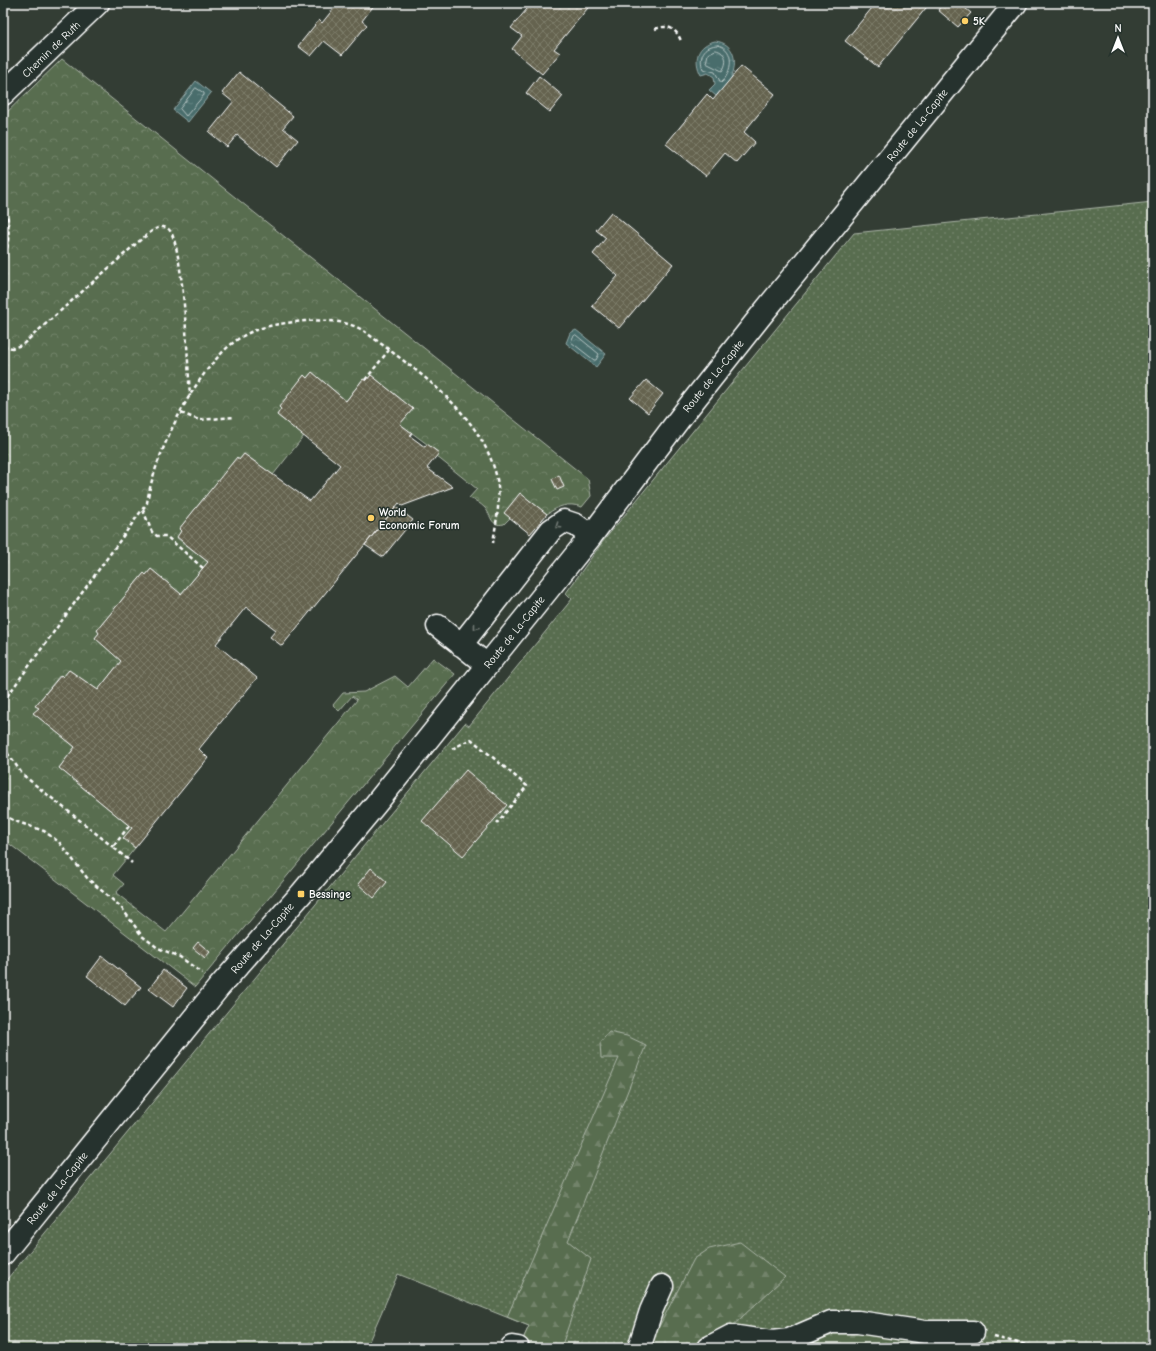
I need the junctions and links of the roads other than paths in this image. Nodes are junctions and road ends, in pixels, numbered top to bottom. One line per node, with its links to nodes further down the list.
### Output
1 (98, 3): 3 (street, Chemin de Ruth)
2 (1016, 3): 4 (street, Route de La-Capite)
3 (3, 94)
4 (591, 536): 6 (street, one-way to 6); 7 (street, Route de La-Capite)
5 (438, 626): 6 (street)
6 (461, 645): 7 (street)
7 (487, 665): 8 (street, Route de La-Capite)
8 (3, 1254)
9 (662, 1286): 11 (street)
10 (973, 1332): 12 (street)
11 (639, 1348)
12 (708, 1348)

